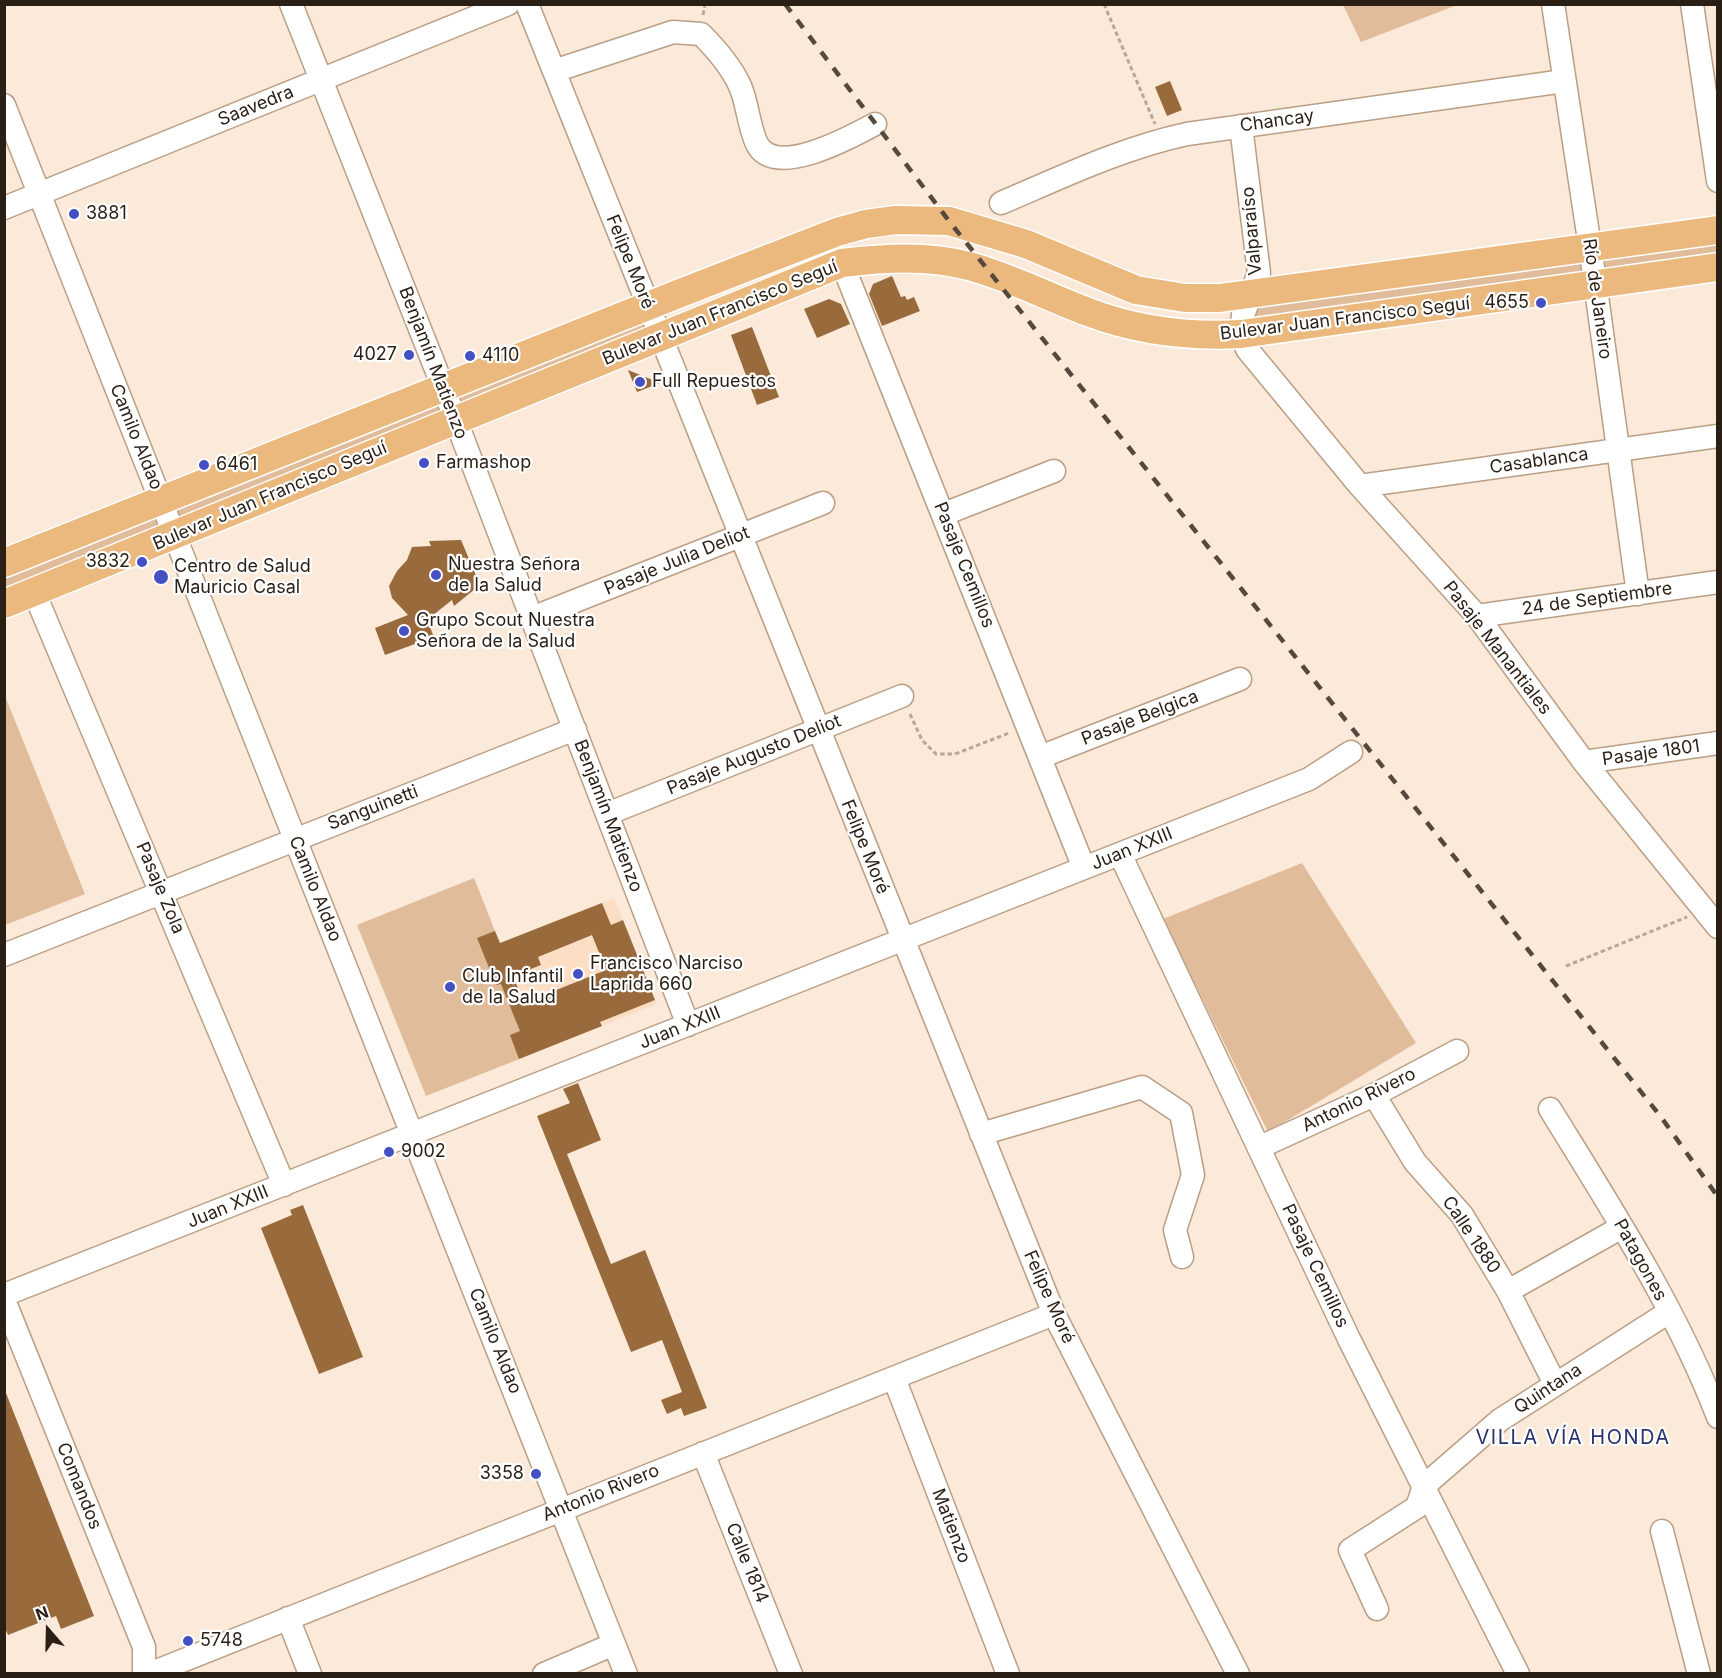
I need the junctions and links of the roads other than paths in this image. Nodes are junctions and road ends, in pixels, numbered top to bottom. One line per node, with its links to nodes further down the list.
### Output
1 (291, 4): 7 (street, Benjamín Matienzo)
2 (508, 4): 7 (street, Saavedra)
3 (527, 4): 6 (street, Felipe Moré)
4 (1553, 4): 8 (street, Río de Janeiro)
5 (1692, 4): 12 (street)
6 (554, 71): 10 (street); 22 (street, Felipe Moré)
7 (321, 80): 13 (street, Saavedra); 25 (street, Benjamín Matienzo)
8 (1564, 81): 11 (street, Chancay); 17 (street, Río de Janeiro)
9 (4, 105): 13 (street, Camilo Aldao)
10 (875, 124)
11 (1241, 126): 14 (street, Chancay); 21 (street, Valparaíso)
12 (1718, 181)
13 (40, 194): 15 (street, Saavedra); 31 (street, Camilo Aldao)
14 (1001, 203)
15 (4, 208)
16 (1718, 230): 17 (main road, Bulevar Juan Francisco Seguí)
17 (1590, 247): 20 (street, Río de Janeiro); 21 (main road, Bulevar Juan Francisco Seguí)
18 (842, 263): 23 (main road, Bulevar Juan Francisco Seguí); 24 (main road, Bulevar Juan Francisco Seguí); 33 (street, Pasaje Cemillos)
19 (1718, 267): 20 (main road, Bulevar Juan Francisco Seguí)
20 (1596, 285): 23 (main road, Bulevar Juan Francisco Seguí); 28 (street, Río de Janeiro)
21 (1252, 294): 22 (main road, Bulevar Juan Francisco Seguí); 23 (street, Valparaíso)
22 (647, 306): 24 (street, Felipe Moré); 25 (main road, Bulevar Juan Francisco Seguí)
23 (1240, 334): 30 (street, Pasaje Manantiales)
24 (660, 336): 26 (main road, Bulevar Juan Francisco Seguí); 35 (street, Felipe Moré)
25 (443, 387): 26 (street, Benjamín Matienzo); 31 (main road, Bulevar Juan Francisco Seguí)
26 (456, 419): 34 (main road, Bulevar Juan Francisco Seguí); 42 (street, Benjamín Matienzo)
27 (1718, 436): 28 (street, Casablanca)
28 (1618, 450): 30 (street, Casablanca); 39 (street, Río de Janeiro)
29 (1054, 471): 33 (street)
30 (1360, 486): 41 (street, Pasaje Manantiales)
31 (161, 500): 34 (street, Camilo Aldao); 36 (main road, Bulevar Juan Francisco Seguí)
32 (823, 503): 35 (street, Pasaje Julia Deliot)
33 (944, 514): 49 (street, Pasaje Cemillos)
34 (175, 536): 38 (main road, Bulevar Juan Francisco Seguí); 52 (street, Camilo Aldao)
35 (740, 536): 42 (street, Pasaje Julia Deliot); 46 (street, Felipe Moré)
36 (4, 563)
37 (1718, 582): 39 (street, 24 de Septiembre)
38 (34, 592): 40 (main road, Bulevar Juan Francisco Seguí); 55 (street, Pasaje Zola)
39 (1638, 594): 41 (street, 24 de Septiembre)
40 (4, 604)
41 (1477, 616): 50 (street, Pasaje Manantiales)
42 (532, 618): 45 (street, Benjamín Matienzo)
43 (1240, 679): 49 (street, Pasaje Belgica)
44 (902, 696): 46 (street, Pasaje Augusto Deliot)
45 (575, 729): 51 (street, Benjamín Matienzo); 52 (street, Sanguinetti)
46 (818, 729): 51 (street, Pasaje Augusto Deliot); 57 (street, Felipe Moré)
47 (1718, 743): 50 (street, Pasaje 1801)
48 (1351, 752): 53 (street, Juan XXIII)
49 (1040, 757): 54 (street, Pasaje Cemillos)
50 (1584, 762): 56 (street, Pasaje Manantiales)
51 (607, 814): 59 (street, Benjamín Matienzo)
52 (295, 838): 55 (street, Sanguinetti); 63 (street, Camilo Aldao)
53 (1120, 854): 54 (street, Juan XXIII); 65 (street, Pasaje Cemillos)
54 (1084, 868): 57 (street, Juan XXIII)
55 (162, 892): 58 (street, Sanguinetti); 66 (street, Pasaje Zola)
56 (1713, 915)
57 (903, 940): 59 (street, Juan XXIII); 64 (street, Felipe Moré)
58 (4, 956)
59 (688, 1024): 63 (street, Juan XXIII)
60 (1457, 1051): 61 (street, Antonio Rivero)
61 (1374, 1095): 65 (street, Antonio Rivero); 69 (street, Calle 1880)
62 (1550, 1109): 67 (street, Patagones)
63 (412, 1134): 66 (street, Juan XXIII); 79 (street, Camilo Aldao)
64 (981, 1134): 68 (street); 73 (street, Felipe Moré)
65 (1260, 1147): 78 (street, Pasaje Cemillos)
66 (284, 1185): 70 (street, Juan XXIII)
67 (1622, 1227): 69 (street); 72 (street, Patagones)
68 (1182, 1257)
69 (1508, 1292): 75 (street, Calle 1880)
70 (4, 1295)
71 (4, 1300): 84 (street, Comandos)
72 (1669, 1312): 75 (street, Quintana); 76 (street, Patagones)
73 (1054, 1314): 74 (street, Antonio Rivero); 91 (street, Felipe Moré)
74 (894, 1378): 77 (street, Antonio Rivero); 90 (street, Matienzo)
75 (1555, 1383): 78 (street, Quintana)
76 (1718, 1417)
77 (703, 1453): 79 (street, Antonio Rivero); 89 (street, Calle 1814)
78 (1424, 1486): 81 (street, Quintana); 92 (street, Pasaje Cemillos)
79 (561, 1509): 82 (street, Antonio Rivero); 83 (street, Camilo Aldao)
80 (1662, 1531): 93 (street)
81 (1377, 1609)
82 (288, 1618): 85 (street, Antonio Rivero); 86 (street)
83 (615, 1644): 87 (street); 88 (street, Camilo Aldao)
84 (144, 1674)
85 (149, 1674)
86 (310, 1674)
87 (544, 1674)
88 (626, 1674)
89 (791, 1674)
90 (1008, 1674)
91 (1238, 1674)
92 (1518, 1674)
93 (1699, 1674)

